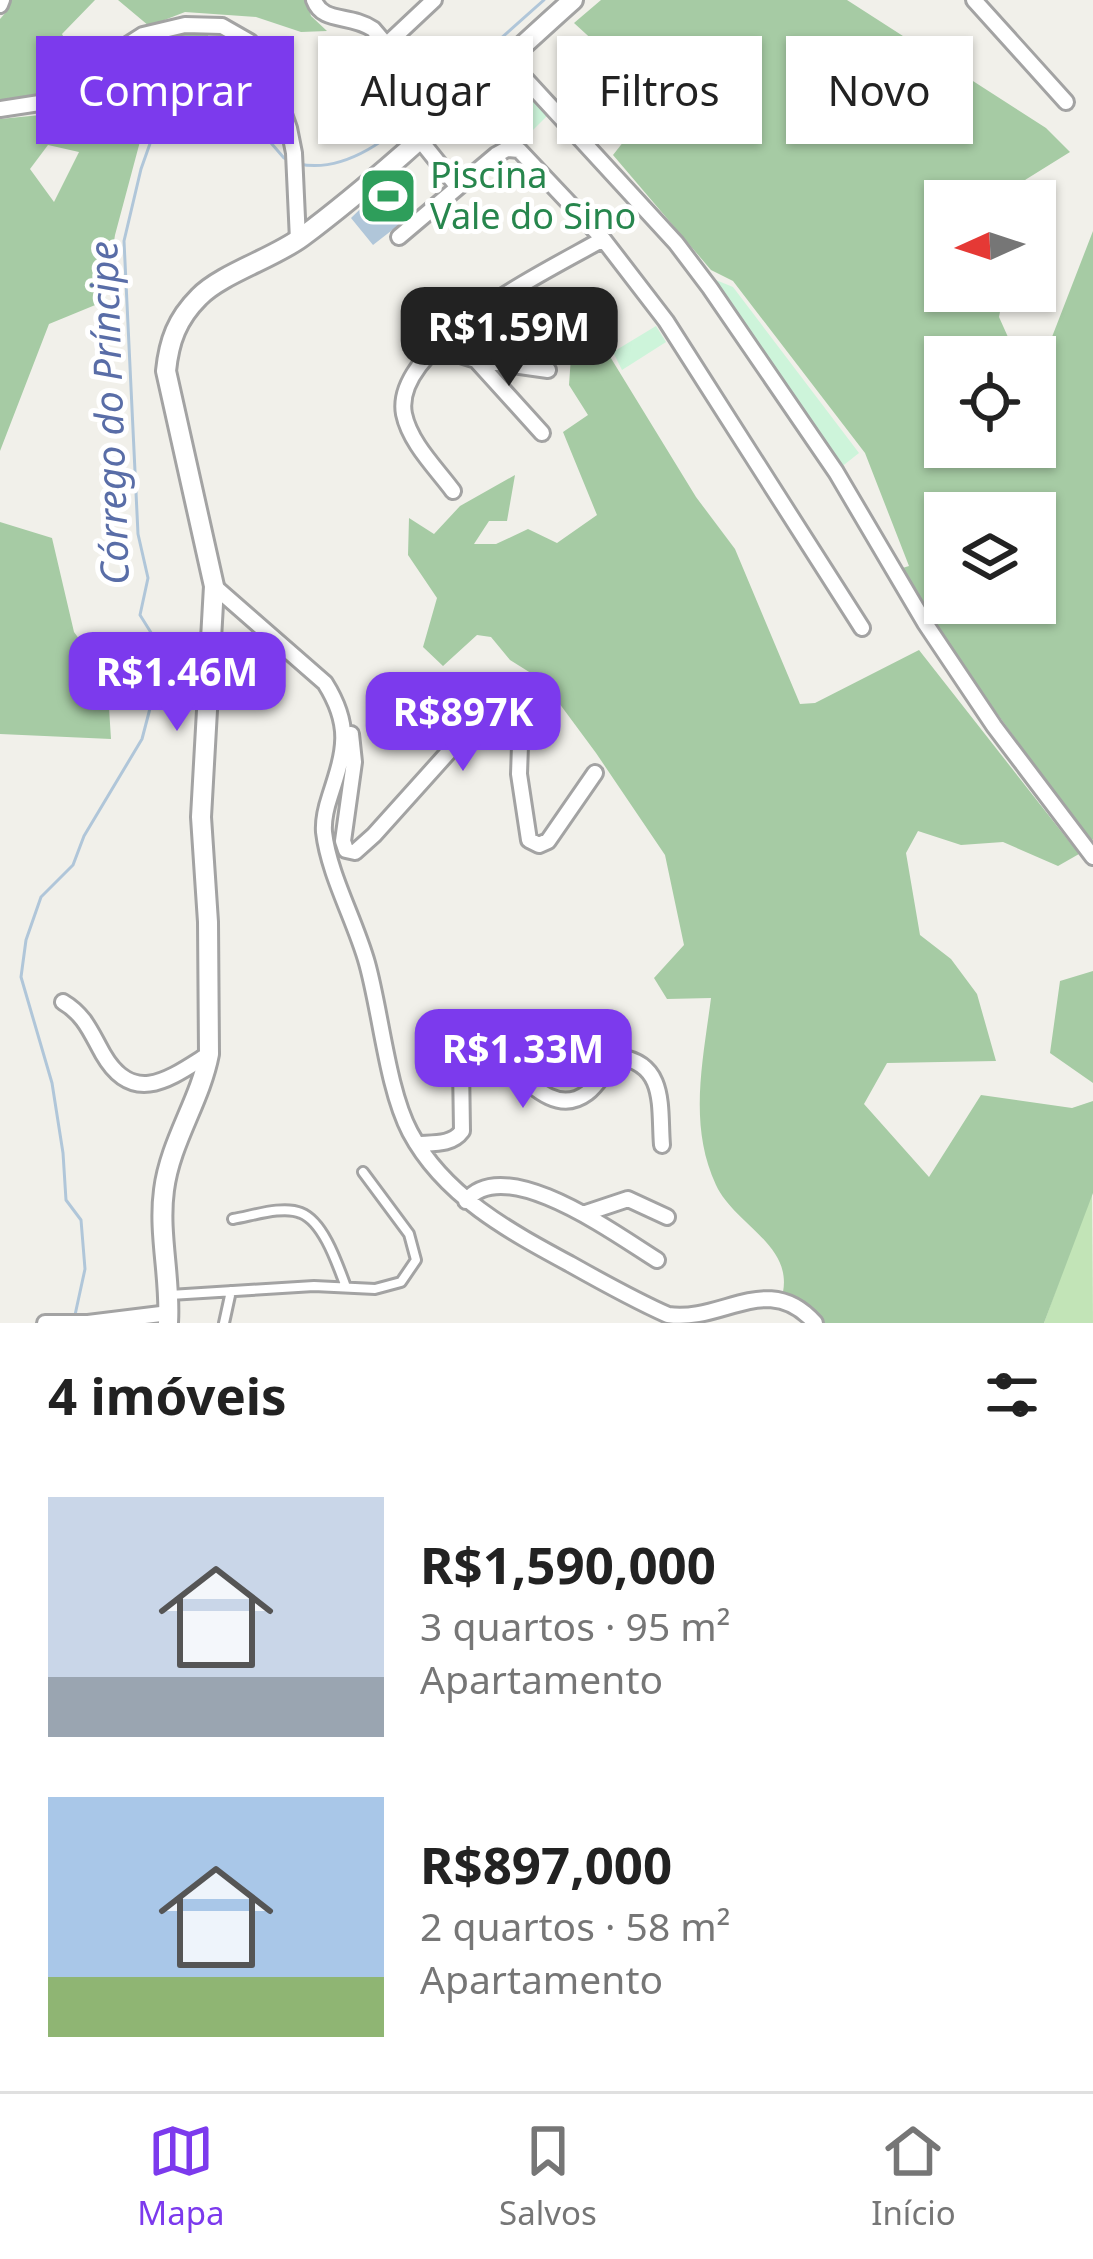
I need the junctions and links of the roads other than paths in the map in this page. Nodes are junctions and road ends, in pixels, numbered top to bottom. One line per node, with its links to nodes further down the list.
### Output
1 (314, 0): 5 (street)
2 (434, 0): 6 (street)
3 (573, 0): 7 (street)
4 (974, 0): 9 (street)
5 (379, 36)
6 (396, 36)
7 (533, 36)
8 (533, 87): 26 (street)
9 (1066, 102)
10 (0, 109): 16 (street)
11 (415, 144): 16 (street)
12 (423, 144): 13 (street)
13 (457, 186): 14 (street); 15 (street)
14 (399, 237)
15 (603, 239): 17 (street); 23 (street)
16 (298, 240): 22 (street)
17 (435, 347): 18 (street); 21 (street)
18 (476, 359): 19 (street); 20 (street)
19 (548, 370)
20 (542, 433)
21 (453, 491)
22 (214, 586): 24 (street); 28 (street)
23 (862, 628)
24 (343, 719): 25 (street); 29 (street)
25 (595, 773)
26 (1093, 856)
27 (63, 1002): 28 (street)
28 (209, 1054): 39 (street)
29 (418, 1144): 30 (street); 32 (street)
30 (662, 1145)
31 (363, 1172): 37 (lane)
32 (466, 1201): 33 (street); 43 (street)
33 (584, 1214): 34 (street); 36 (street)
34 (667, 1217)
35 (233, 1219): 37 (lane)
36 (657, 1260)
37 (346, 1287): 38 (lane)
38 (230, 1291): 39 (lane); 42 (lane)
39 (168, 1310): 41 (street)
40 (51, 1322): 41 (street)
41 (87, 1323)
42 (224, 1323)
43 (814, 1323)

